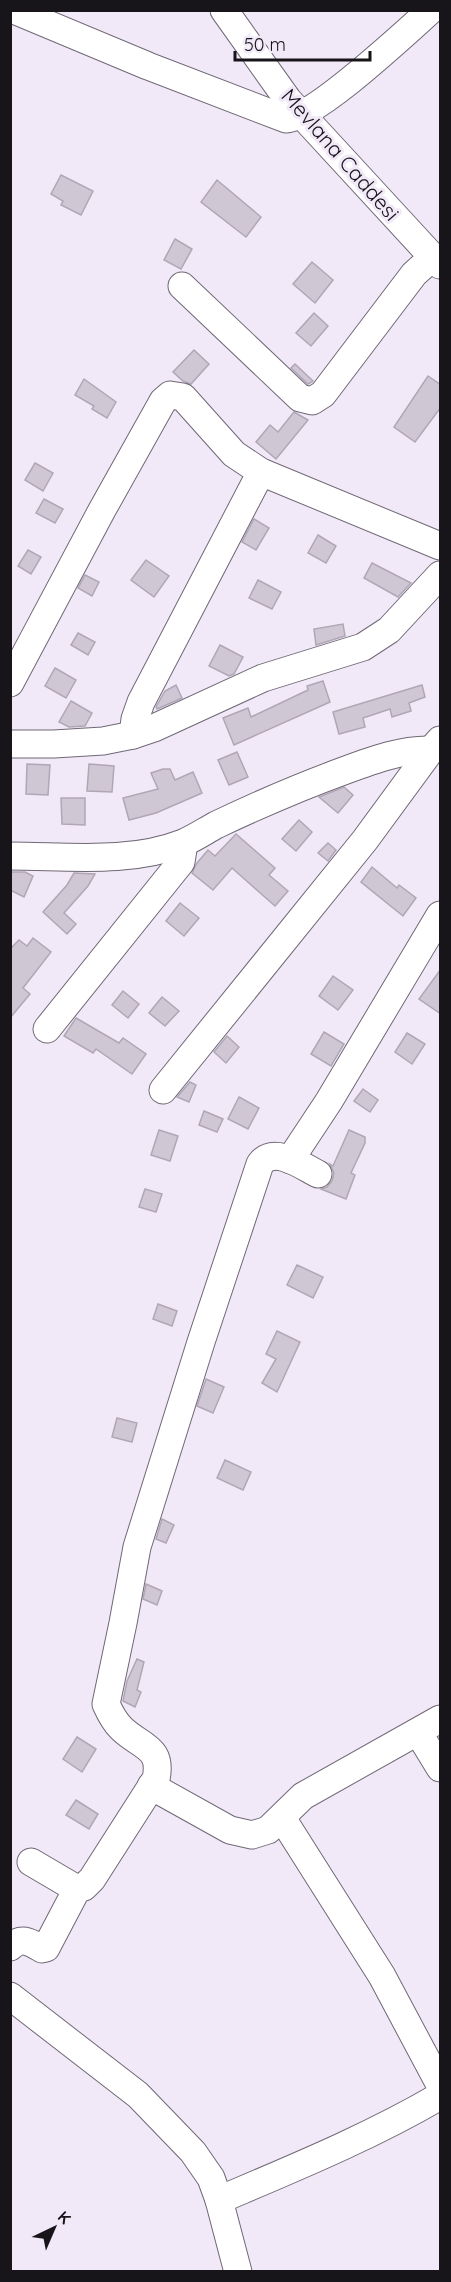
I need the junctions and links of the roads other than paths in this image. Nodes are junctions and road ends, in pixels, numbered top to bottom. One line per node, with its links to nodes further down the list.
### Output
1 (14, 10): 4 (street)
2 (224, 10): 4 (street, Mevlana Caddesi)
3 (431, 10): 4 (street)
4 (302, 115): 5 (street, Mevlana Caddesi)
5 (437, 261): 6 (street)
6 (182, 286)
7 (261, 472): 8 (street); 10 (street); 11 (street)
8 (441, 546)
9 (441, 575): 11 (street)
10 (10, 683)
11 (133, 735): 12 (street)
12 (10, 744)
13 (436, 745): 14 (street); 18 (street)
14 (184, 843): 15 (street); 17 (street)
15 (10, 856)
16 (441, 915): 19 (street)
17 (47, 1029)
18 (163, 1090)
19 (290, 1160): 20 (street); 23 (street)
20 (318, 1174)
21 (429, 1726): 22 (street); 24 (street)
22 (441, 1768)
23 (152, 1786): 24 (street); 26 (street)
24 (282, 1818): 29 (street)
25 (31, 1862): 26 (street)
26 (77, 1889): 27 (street)
27 (10, 1947)
28 (10, 1996): 31 (street)
29 (441, 2085)
30 (441, 2096): 31 (street)
31 (219, 2200): 32 (street)
32 (238, 2271)

